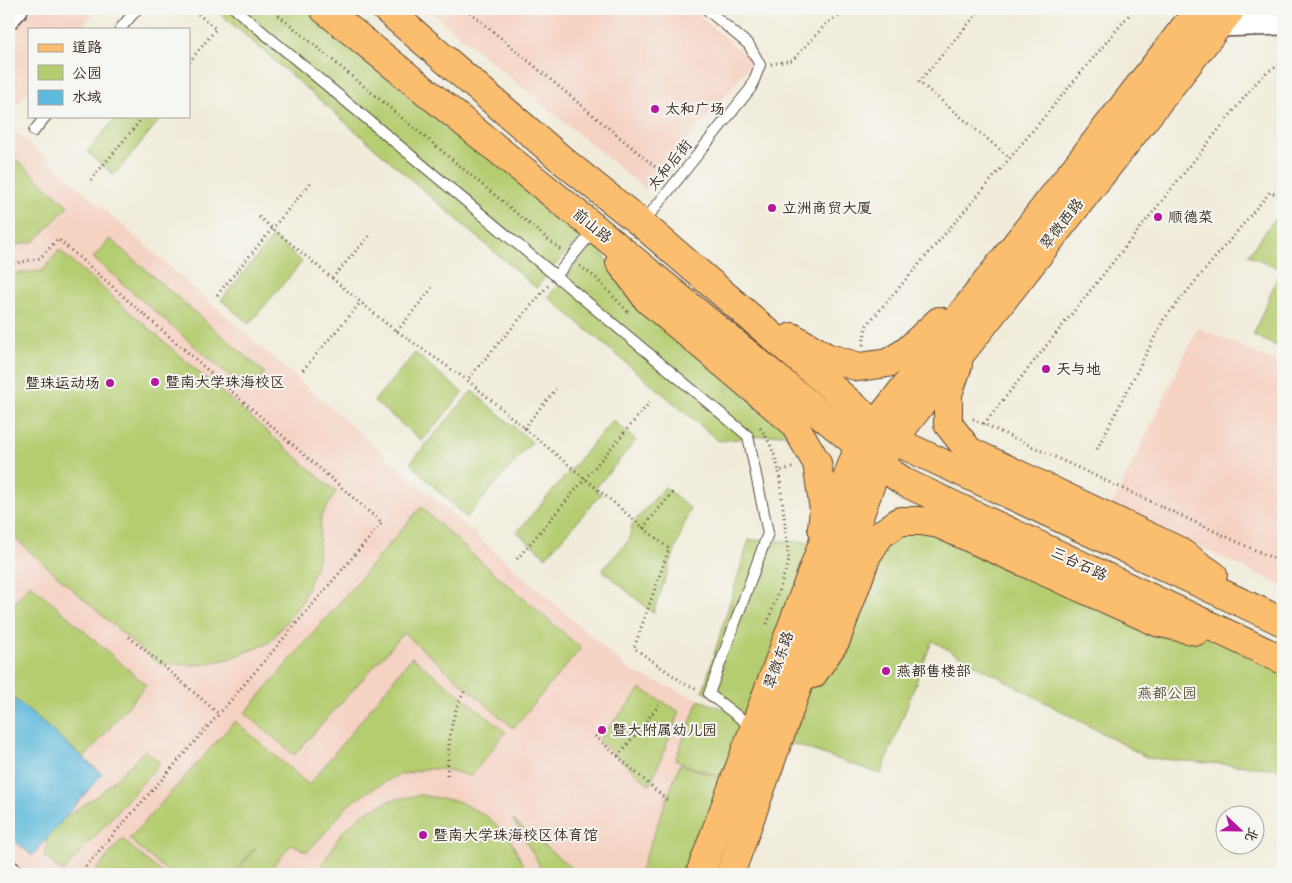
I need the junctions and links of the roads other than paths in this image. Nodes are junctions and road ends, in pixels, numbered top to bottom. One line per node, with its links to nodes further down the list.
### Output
1 (17, 9): 8 (street)
2 (137, 9): 10 (lane)
3 (235, 9): 16 (lane)
4 (324, 9): 14 (main road, 前山路)
5 (386, 9): 13 (main road)
6 (706, 9): 13 (lane, 太和后街)
7 (1216, 15): 9 (street); 15 (main road, 翠微西路); 18 (main road, 翠微西路)
8 (9, 18)
9 (1283, 24)
10 (121, 28)
11 (44, 118): 12 (lane)
12 (34, 131)
13 (642, 224): 17 (main road)
14 (596, 229): 16 (lane); 20 (main road, 前山路); 21 (main road)
15 (1002, 263): 17 (main road); 19 (main road, 翠微西路)
16 (556, 276): 26 (lane)
17 (732, 302): 19 (main road)
18 (964, 350): 19 (main road, 翠微西路); 22 (main road)
19 (884, 432): 20 (main road); 22 (main road)
20 (868, 455): 21 (main road, 翠微东路); 23 (main road, 三台石路); 25 (main road, 翠微东路)
21 (819, 554): 26 (main road, 翠微东路)
22 (1283, 622)
23 (1243, 640): 24 (main road, 三台石路); 25 (main road)
24 (1283, 660)
25 (791, 706): 30 (main road, 翠微东路)
26 (754, 728): 29 (main road, 翠微东路)
27 (9, 871): 28 (street)
28 (13, 874)
29 (700, 874)
30 (730, 874)

